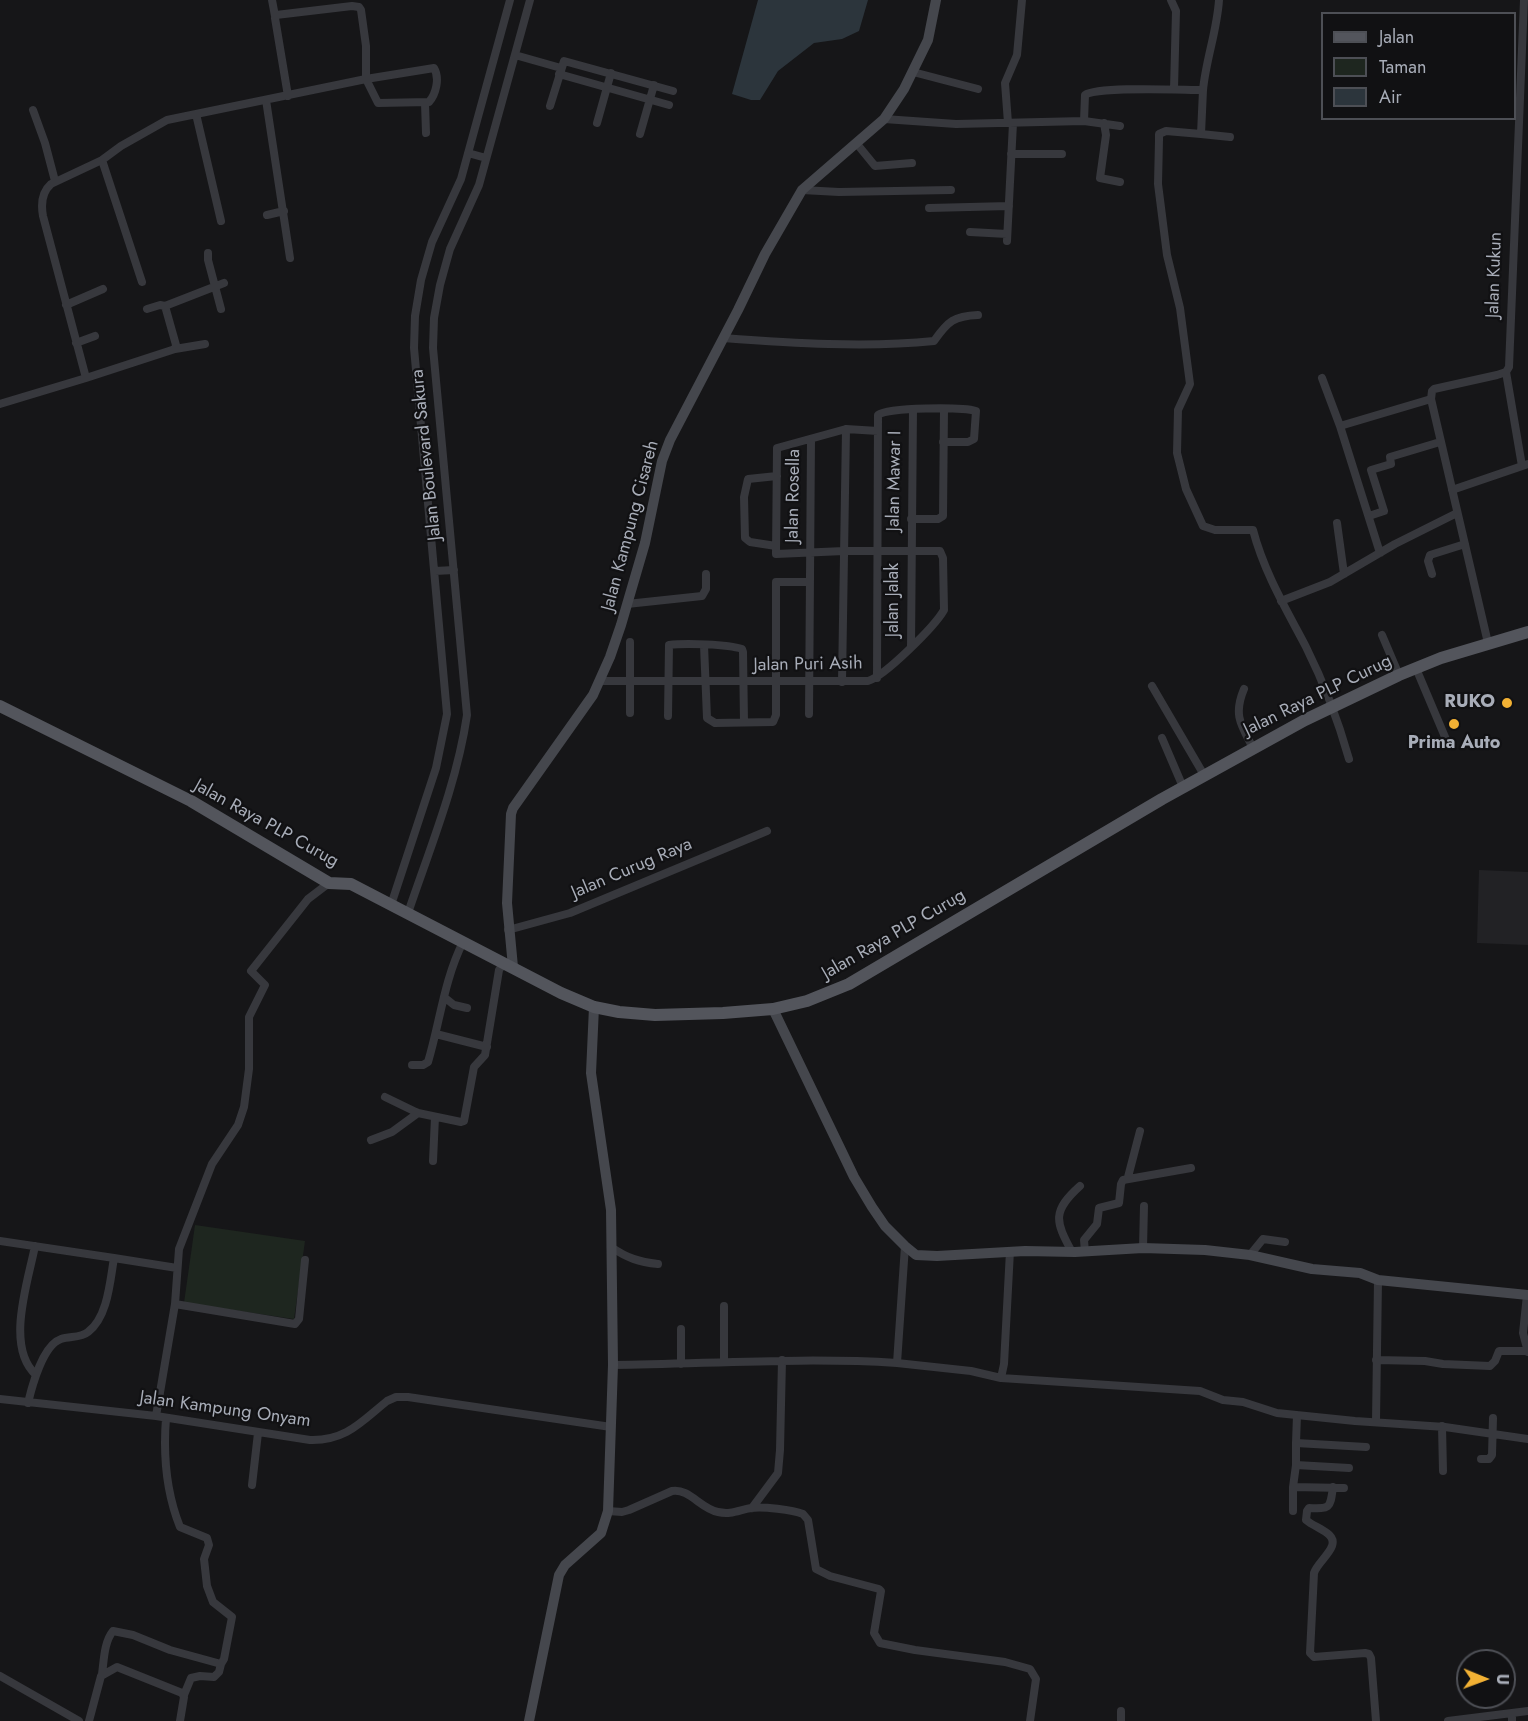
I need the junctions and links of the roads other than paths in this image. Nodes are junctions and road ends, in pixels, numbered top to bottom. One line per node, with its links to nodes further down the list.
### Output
1 (272, 0): 9 (street)
2 (510, 0): 40 (street, Jalan Boulevard Sakura)
3 (530, 0): 10 (street, Jalan Boulevard Sakura)
4 (936, 0): 12 (street, Jalan Kampung Cisareh)
5 (1022, 0): 32 (street)
6 (1171, 0): 18 (street)
7 (1219, 0): 19 (street)
8 (1524, 0): 71 (street, Jalan Kukun)
9 (275, 16): 14 (street); 21 (street)
10 (515, 55): 11 (street); 43 (street, Jalan Boulevard Sakura)
11 (560, 71): 13 (street); 16 (street); 26 (street)
12 (912, 72): 17 (street); 29 (street, Jalan Kampung Cisareh)
13 (610, 73): 15 (street); 16 (street)
14 (366, 79): 21 (street); 24 (street); 24 (street)
15 (654, 85): 20 (street); 22 (street)
16 (607, 87): 22 (street); 31 (street)
17 (978, 89)
18 (1174, 89): 19 (street); 30 (street)
19 (1203, 90): 37 (street)
20 (673, 91)
21 (288, 96): 23 (street)
22 (650, 99): 25 (street); 36 (street)
23 (266, 100): 28 (street); 52 (street)
24 (425, 104): 35 (street)
25 (669, 105)
26 (550, 106)
27 (33, 110): 46 (street)
28 (196, 114): 44 (street); 54 (street)
29 (884, 119): 32 (street); 39 (street, Jalan Kampung Cisareh)
30 (1084, 121): 32 (street); 33 (street)
31 (597, 123)
32 (1010, 123): 41 (street)
33 (1104, 123): 34 (street); 47 (street)
34 (1120, 126)
35 (426, 134)
36 (640, 134)
37 (1201, 134): 38 (street); 104 (street)
38 (1230, 137)
39 (857, 144): 45 (street); 48 (street, Jalan Kampung Cisareh)
40 (468, 153): 43 (street); 99 (street, Jalan Boulevard Sakura)
41 (1011, 154): 42 (street); 50 (street)
42 (1062, 154)
43 (486, 158): 98 (street, Jalan Boulevard Sakura)
44 (102, 160): 46 (street); 58 (street)
45 (912, 163)
46 (55, 181): 61 (street)
47 (1120, 182)
48 (802, 190): 49 (street); 67 (street, Jalan Kampung Cisareh)
49 (951, 190)
50 (1009, 206): 51 (street); 55 (street)
51 (928, 208)
52 (284, 211): 53 (street); 57 (street)
53 (267, 215)
54 (221, 221)
55 (970, 232)
56 (208, 253): 59 (street)
57 (290, 258)
58 (142, 282)
59 (219, 285): 62 (street); 64 (street)
60 (103, 289): 61 (street)
61 (66, 305): 68 (street)
62 (165, 306): 63 (street); 70 (street)
63 (147, 309)
64 (221, 309)
65 (978, 315): 67 (street)
66 (95, 336): 68 (street)
67 (723, 338): 105 (street, Jalan Kampung Cisareh)
68 (76, 343): 72 (street)
69 (205, 344): 70 (street)
70 (175, 349): 72 (street)
71 (1506, 372): 74 (street); 84 (street, Jalan Kukun)
72 (86, 378): 75 (street)
73 (1322, 378): 78 (street)
74 (1431, 399): 78 (street); 83 (street)
75 (0, 404)
76 (913, 409): 77 (street); 80 (street); 89 (street, Jalan Mawar I)
77 (944, 409): 82 (street); 82 (street)
78 (1341, 426): 88 (street)
79 (846, 429): 80 (street); 81 (street); 93 (street)
80 (878, 431): 96 (street)
81 (811, 439): 85 (street); 95 (street, Jalan Rosella)
82 (943, 442): 89 (street)
83 (1440, 442): 86 (street); 88 (street)
84 (1525, 465): 86 (street)
85 (777, 476): 92 (street); 92 (street, Jalan Puri Asih)
86 (1452, 490): 87 (street)
87 (1457, 513): 91 (street); 97 (street)
88 (1369, 516): 97 (street)
89 (911, 519): 94 (street, Jalan Mawar I)
90 (1338, 523): 101 (street)
91 (1465, 544): 102 (street); 109 (street)
92 (776, 550): 95 (street, Jalan Puri Asih)
93 (844, 551): 95 (street, Jalan Puri Asih); 96 (street, Jalan Puri Asih); 122 (street)
94 (911, 552): 96 (street, Jalan Puri Asih); 111 (street, Jalan Jalak); 111 (street, Jalan Puri Asih)
95 (810, 553): 103 (street, Jalan Rosella)
96 (877, 553): 114 (street)
97 (1380, 553): 101 (street)
98 (454, 570): 99 (street); 140 (street, Jalan Boulevard Sakura)
99 (435, 571): 139 (street, Jalan Boulevard Sakura)
100 (706, 574): 105 (street)
101 (1344, 574): 104 (street)
102 (1432, 574)
103 (810, 582): 120 (street); 121 (street, Jalan Rosella)
104 (1281, 601): 126 (street)
105 (627, 604): 115 (street, Jalan Kampung Cisareh)
106 (1528, 632): 109 (main road, Jalan Raya PLP Curug)
107 (1382, 635): 113 (street)
108 (630, 642): 117 (street)
109 (1488, 643): 112 (main road, Jalan Raya PLP Curug)
110 (704, 645): 116 (street); 118 (street); 119 (street)
111 (911, 647): 114 (street, Jalan Puri Asih)
112 (1419, 668): 113 (main road, Jalan Raya PLP Curug); 132 (street)
113 (1399, 675): 126 (main road, Jalan Raya PLP Curug)
114 (877, 678): 122 (street, Jalan Puri Asih)
115 (600, 681): 117 (street, Jalan Puri Asih); 141 (street, Jalan Kampung Cisareh)
116 (668, 681): 117 (street, Jalan Puri Asih); 118 (street, Jalan Puri Asih); 129 (street)
117 (631, 682): 127 (street)
118 (705, 682): 119 (street, Jalan Puri Asih); 130 (street)
119 (742, 682): 120 (street, Jalan Puri Asih); 130 (street)
120 (776, 682): 121 (street, Jalan Puri Asih); 130 (street)
121 (809, 682): 122 (street, Jalan Puri Asih); 128 (street, Jalan Rosella)
122 (842, 682)
123 (1152, 686): 135 (street)
124 (1244, 689): 133 (street)
125 (0, 706): 138 (main road, Jalan Raya PLP Curug)
126 (1333, 706): 133 (main road, Jalan Raya PLP Curug); 134 (street)
127 (630, 713)
128 (809, 714)
129 (668, 716)
130 (744, 722)
131 (1162, 738): 136 (street)
132 (1448, 744)
133 (1253, 748): 135 (main road, Jalan Raya PLP Curug)
134 (1349, 759)
135 (1204, 775): 136 (main road, Jalan Raya PLP Curug)
136 (1184, 787): 147 (main road, Jalan Raya PLP Curug)
137 (766, 831): 141 (street, Jalan Curug Raya)
138 (329, 883): 139 (main road, Jalan Raya PLP Curug); 174 (street)
139 (391, 905): 140 (main road, Jalan Raya PLP Curug)
140 (408, 913): 142 (main road, Jalan Raya PLP Curug)
141 (508, 930): 143 (street, Jalan Kampung Cisareh)
142 (463, 942): 143 (main road, Jalan Raya PLP Curug); 144 (street)
143 (508, 965): 145 (main road, Jalan Raya PLP Curug); 149 (street)
144 (444, 997): 146 (street); 148 (street)
145 (594, 1007): 147 (main road, Jalan Raya PLP Curug); 165 (street)
146 (467, 1008)
147 (773, 1009): 164 (street)
148 (436, 1034): 149 (street); 150 (street)
149 (487, 1047): 153 (street)
150 (412, 1065)
151 (385, 1097): 152 (street)
152 (418, 1113): 153 (street); 155 (street)
153 (435, 1117): 156 (street)
154 (1140, 1131): 158 (street)
155 (371, 1140)
156 (432, 1161)
157 (1191, 1168): 158 (street)
158 (1128, 1177): 169 (street)
159 (1080, 1186): 168 (street)
160 (1144, 1206): 166 (street)
161 (0, 1241): 163 (street)
162 (1285, 1242): 170 (street)
163 (35, 1246): 171 (street); 187 (street)
164 (905, 1246): 167 (street); 184 (street)
165 (611, 1247): 173 (street); 186 (street)
166 (1143, 1248): 169 (street); 170 (street)
167 (1010, 1251): 168 (street); 188 (street)
168 (1072, 1252): 169 (street)
169 (1085, 1252)
170 (1250, 1255): 175 (street)
171 (114, 1258): 174 (street); 187 (street)
172 (305, 1260): 177 (street)
173 (658, 1264)
174 (177, 1268): 177 (street)
175 (1378, 1280): 176 (street); 182 (street)
176 (1527, 1295): 180 (street)
177 (175, 1304): 192 (street)
178 (723, 1306): 183 (street)
179 (681, 1329): 185 (street)
180 (1528, 1352): 182 (street)
181 (782, 1360): 183 (street); 184 (street); 211 (street)
182 (1376, 1360): 195 (street)
183 (724, 1361): 185 (street)
184 (897, 1363): 188 (street)
185 (681, 1364): 186 (street)
186 (613, 1365): 197 (street)
187 (36, 1375): 190 (street)
188 (1001, 1378): 191 (street)
189 (0, 1399): 190 (street, Jalan Kampung Onyam)
190 (28, 1403): 192 (street, Jalan Kampung Onyam)
191 (1297, 1415): 195 (street); 201 (street)
192 (156, 1416): 193 (street, Jalan Kampung Onyam)
193 (166, 1418): 198 (street, Jalan Kampung Onyam); 214 (street)
194 (1493, 1418): 199 (street)
195 (1376, 1421): 196 (street)
196 (1442, 1426): 199 (street); 206 (street)
197 (611, 1427): 198 (street, Jalan Kampung Onyam); 212 (street)
198 (258, 1433): 207 (street)
199 (1494, 1434): 200 (street); 203 (street)
200 (1528, 1438)
201 (1296, 1443): 202 (street); 204 (street)
202 (1366, 1447)
203 (1481, 1459)
204 (1296, 1466): 205 (street); 208 (street)
205 (1349, 1468)
206 (1443, 1471)
207 (252, 1485)
208 (1293, 1487): 209 (street); 213 (street)
209 (1333, 1487): 210 (street); 227 (street)
210 (1344, 1488)
211 (752, 1508): 212 (street); 225 (street)
212 (608, 1511): 224 (street)
213 (1293, 1511)
214 (221, 1664): 215 (street); 217 (street)
215 (102, 1674): 217 (street); 222 (street)
216 (0, 1676): 221 (street)
217 (184, 1695): 223 (street)
218 (1121, 1711): 226 (street)
219 (1528, 1711): 220 (street)
220 (1512, 1717): 228 (street)
221 (79, 1721)
222 (89, 1721)
223 (180, 1721)
224 (530, 1721)
225 (1030, 1721)
226 (1121, 1721)
227 (1376, 1721)
228 (1448, 1721)

